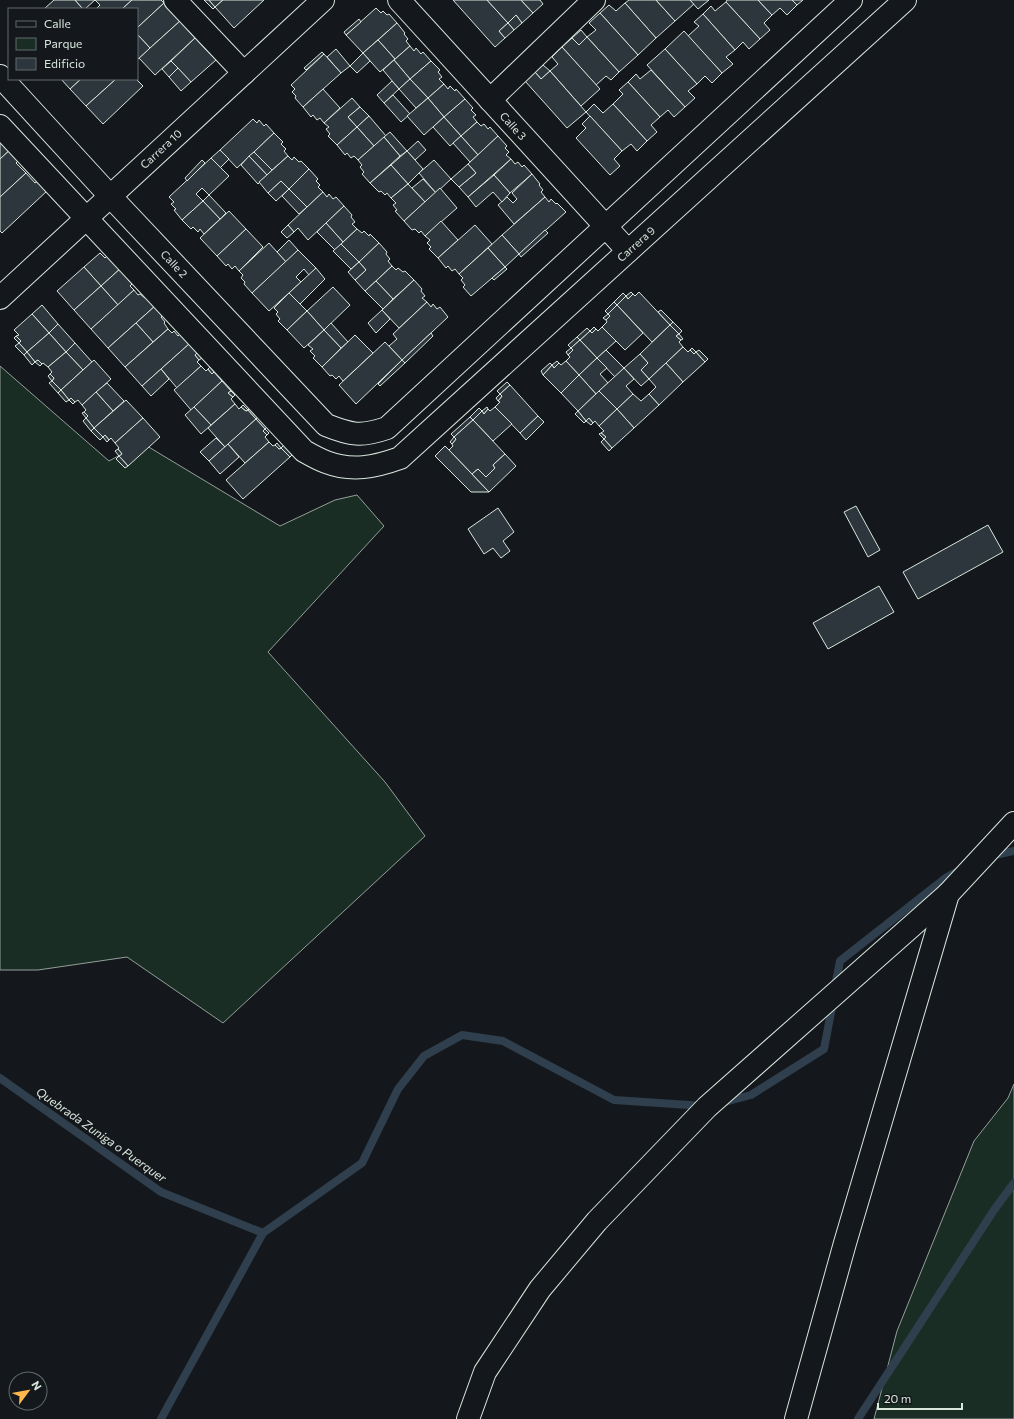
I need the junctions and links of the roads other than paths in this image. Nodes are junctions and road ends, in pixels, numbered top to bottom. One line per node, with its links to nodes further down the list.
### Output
1 (175, 0): 7 (street)
2 (323, 0): 7 (street, Carrera 10)
3 (399, 0): 9 (street, Calle 3)
4 (594, 0): 9 (street)
5 (851, 0): 13 (street)
6 (896, 3): 14 (street, Carrera 9)
7 (244, 73): 11 (street, Carrera 10)
8 (0, 76): 11 (street, Calle 2)
9 (490, 100): 13 (street, Calle 3)
10 (0, 126): 12 (street)
11 (110, 196): 12 (street, Carrera 10); 16 (street, Calle 2)
12 (86, 219): 15 (street, Carrera 10); 17 (street)
13 (605, 226): 14 (street, Calle 3); 16 (street)
14 (628, 251): 17 (street, Carrera 9)
15 (0, 298)
16 (359, 434): 17 (street)
17 (357, 468)
18 (1014, 823): 19 (street)
19 (948, 894): 20 (street); 21 (street)
20 (468, 1419)
21 (796, 1419)

